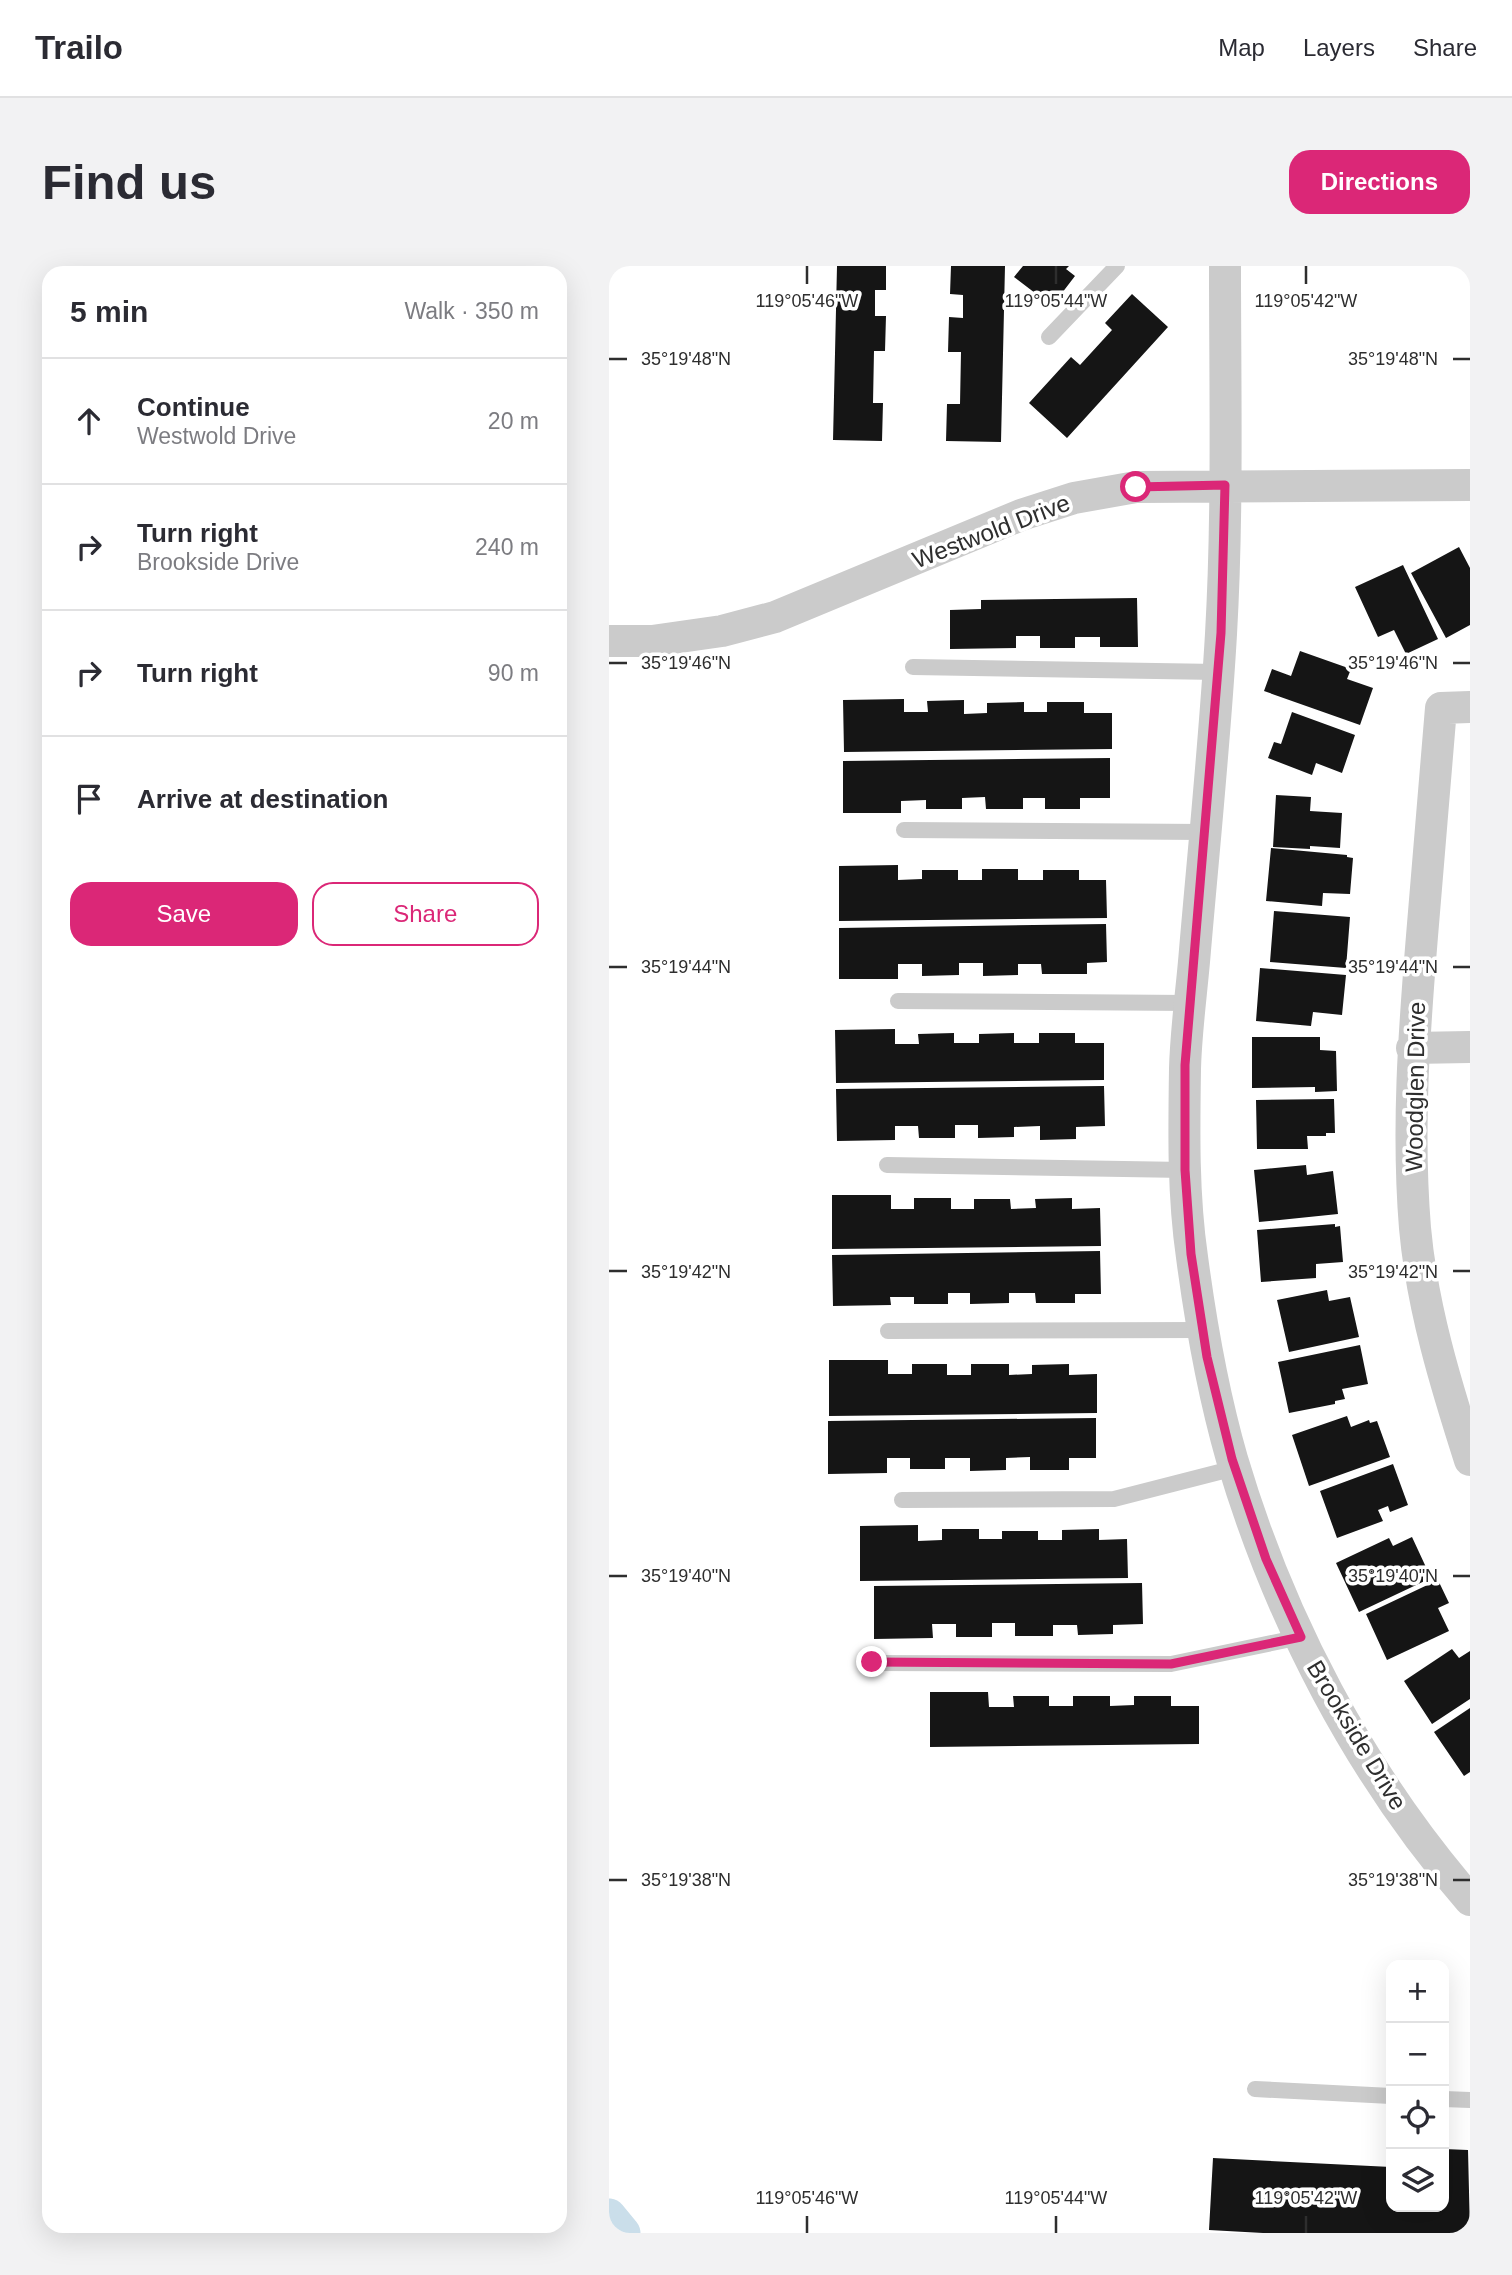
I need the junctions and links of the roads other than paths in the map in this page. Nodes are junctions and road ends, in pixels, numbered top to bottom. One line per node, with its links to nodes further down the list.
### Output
1 (1117, 266): 3 (lane)
2 (1224, 266): 4 (street, Brookside Drive)
3 (1049, 337)
4 (1225, 485): 5 (street, Westwold Drive); 6 (street, Westwold Drive); 8 (street, Brookside Drive)
5 (1470, 485)
6 (609, 641)
7 (913, 667): 8 (lane)
8 (1218, 672): 11 (street, Brookside Drive)
9 (1456, 708): 15 (street, Woodglen Drive)
10 (905, 830): 11 (lane)
11 (1205, 832): 13 (street, Brookside Drive)
12 (898, 1000): 13 (lane)
13 (1190, 1003): 17 (street, Brookside Drive)
14 (1470, 1047): 15 (street)
15 (1412, 1048): 20 (street, Woodglen Drive)
16 (887, 1165): 17 (lane)
17 (1185, 1170): 18 (street, Brookside Drive)
18 (1203, 1330): 19 (lane); 22 (street, Brookside Drive)
19 (888, 1331)
20 (1457, 1381): 21 (street, Woodglen Drive)
21 (1470, 1460)
22 (1235, 1468): 23 (lane); 24 (street, Brookside Drive)
23 (902, 1500)
24 (1301, 1637): 25 (lane); 26 (street, Brookside Drive)
25 (872, 1662)
26 (1465, 1885)
27 (1255, 2089): 28 (lane)
28 (1386, 2096)
29 (1449, 2099): 30 (lane)
30 (1470, 2100)

